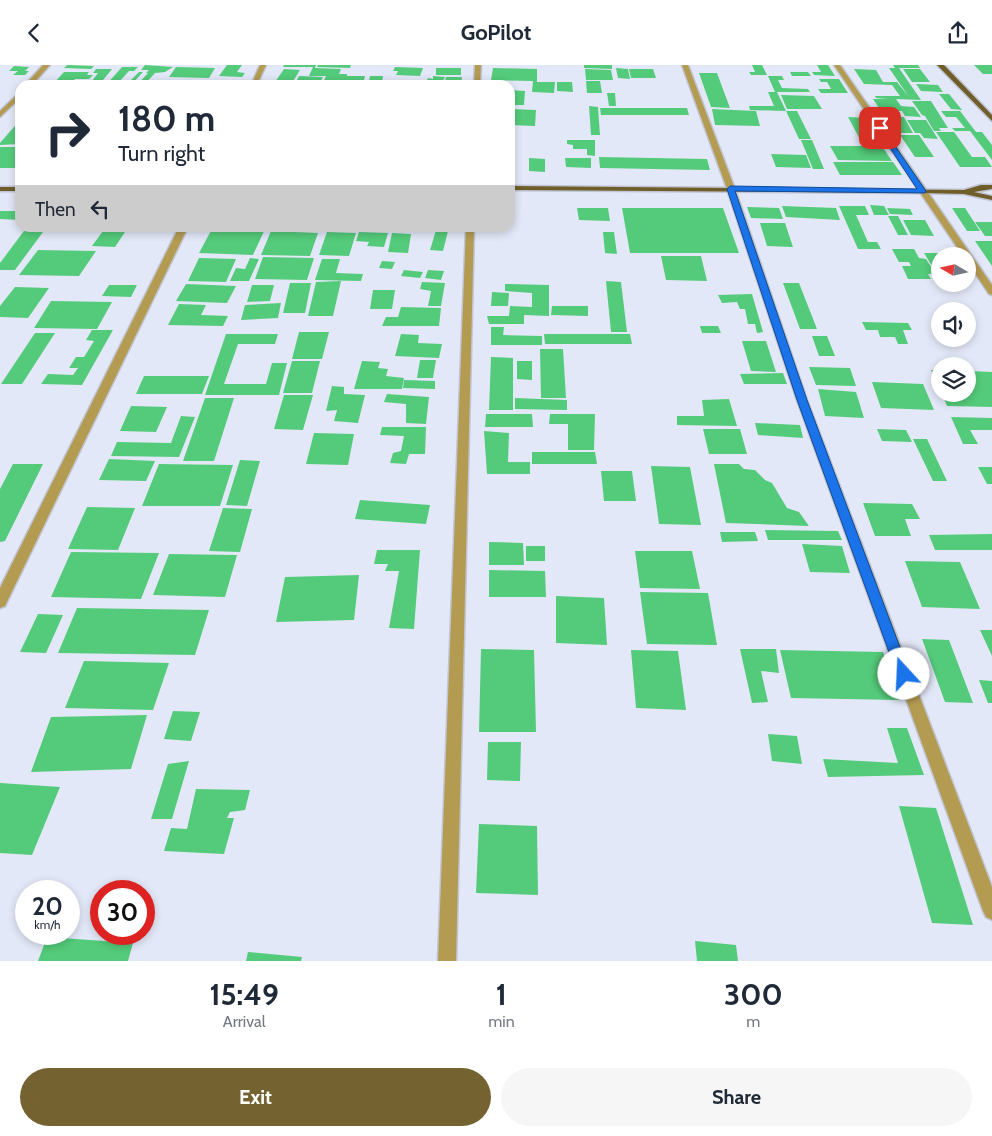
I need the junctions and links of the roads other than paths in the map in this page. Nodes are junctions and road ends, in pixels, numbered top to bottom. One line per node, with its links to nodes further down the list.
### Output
1 (47, 65): 7 (street)
2 (263, 65): 8 (street)
3 (478, 65): 9 (street)
4 (685, 65): 17 (street)
5 (837, 65): 18 (street)
6 (940, 65): 12 (main road)
7 (33, 80)
8 (256, 80)
9 (477, 80)
10 (15, 99): 11 (street)
11 (0, 115)
12 (992, 119)
13 (992, 187): 19 (main road)
14 (515, 188): 17 (main road)
15 (0, 189): 16 (main road)
16 (15, 189)
17 (730, 189): 18 (main road); 27 (street)
18 (922, 191): 19 (main road); 23 (street)
19 (964, 192): 20 (main road)
20 (992, 198)
21 (182, 232): 26 (street)
22 (470, 232): 28 (street)
23 (960, 247)
24 (976, 270): 25 (street)
25 (992, 292)
26 (0, 602)
27 (992, 911)
28 (447, 961)

